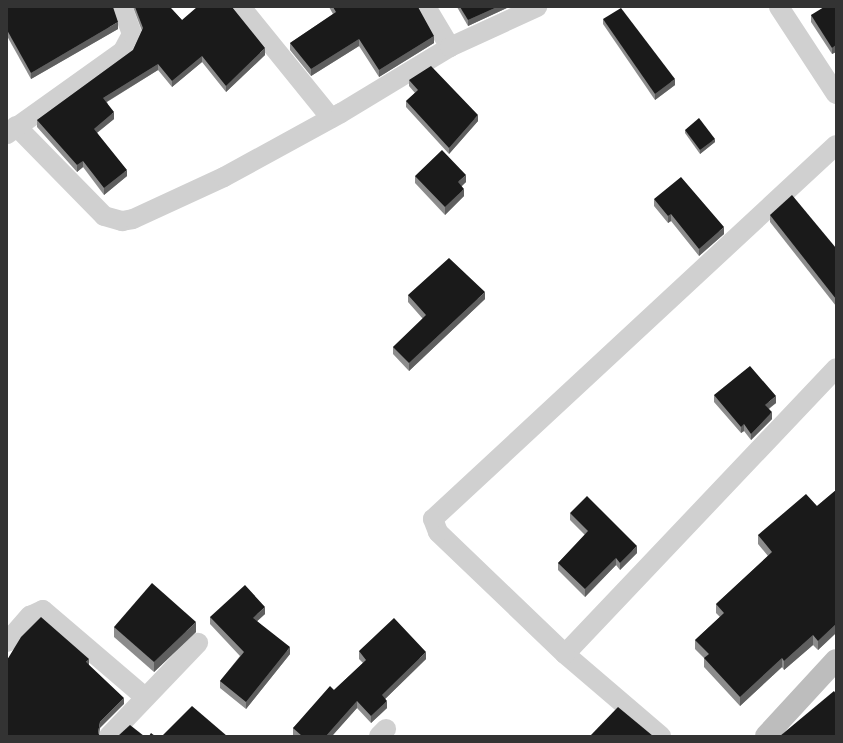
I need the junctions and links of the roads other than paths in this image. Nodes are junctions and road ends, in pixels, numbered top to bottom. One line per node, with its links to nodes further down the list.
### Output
1 (122, 7): 9 (street)
2 (241, 7): 8 (street)
3 (426, 7): 6 (street)
4 (537, 7): 6 (street)
5 (779, 7): 7 (street)
6 (450, 47): 8 (street)
7 (836, 94)
8 (331, 118): 9 (street)
9 (11, 130)
10 (836, 145): 14 (street)
11 (836, 368): 14 (street)
12 (7, 642): 16 (street)
13 (198, 643): 16 (street)
14 (566, 654): 19 (street)
15 (836, 660): 17 (main road)
16 (145, 697): 18 (street)
17 (769, 735)
18 (109, 736)
19 (661, 736)

